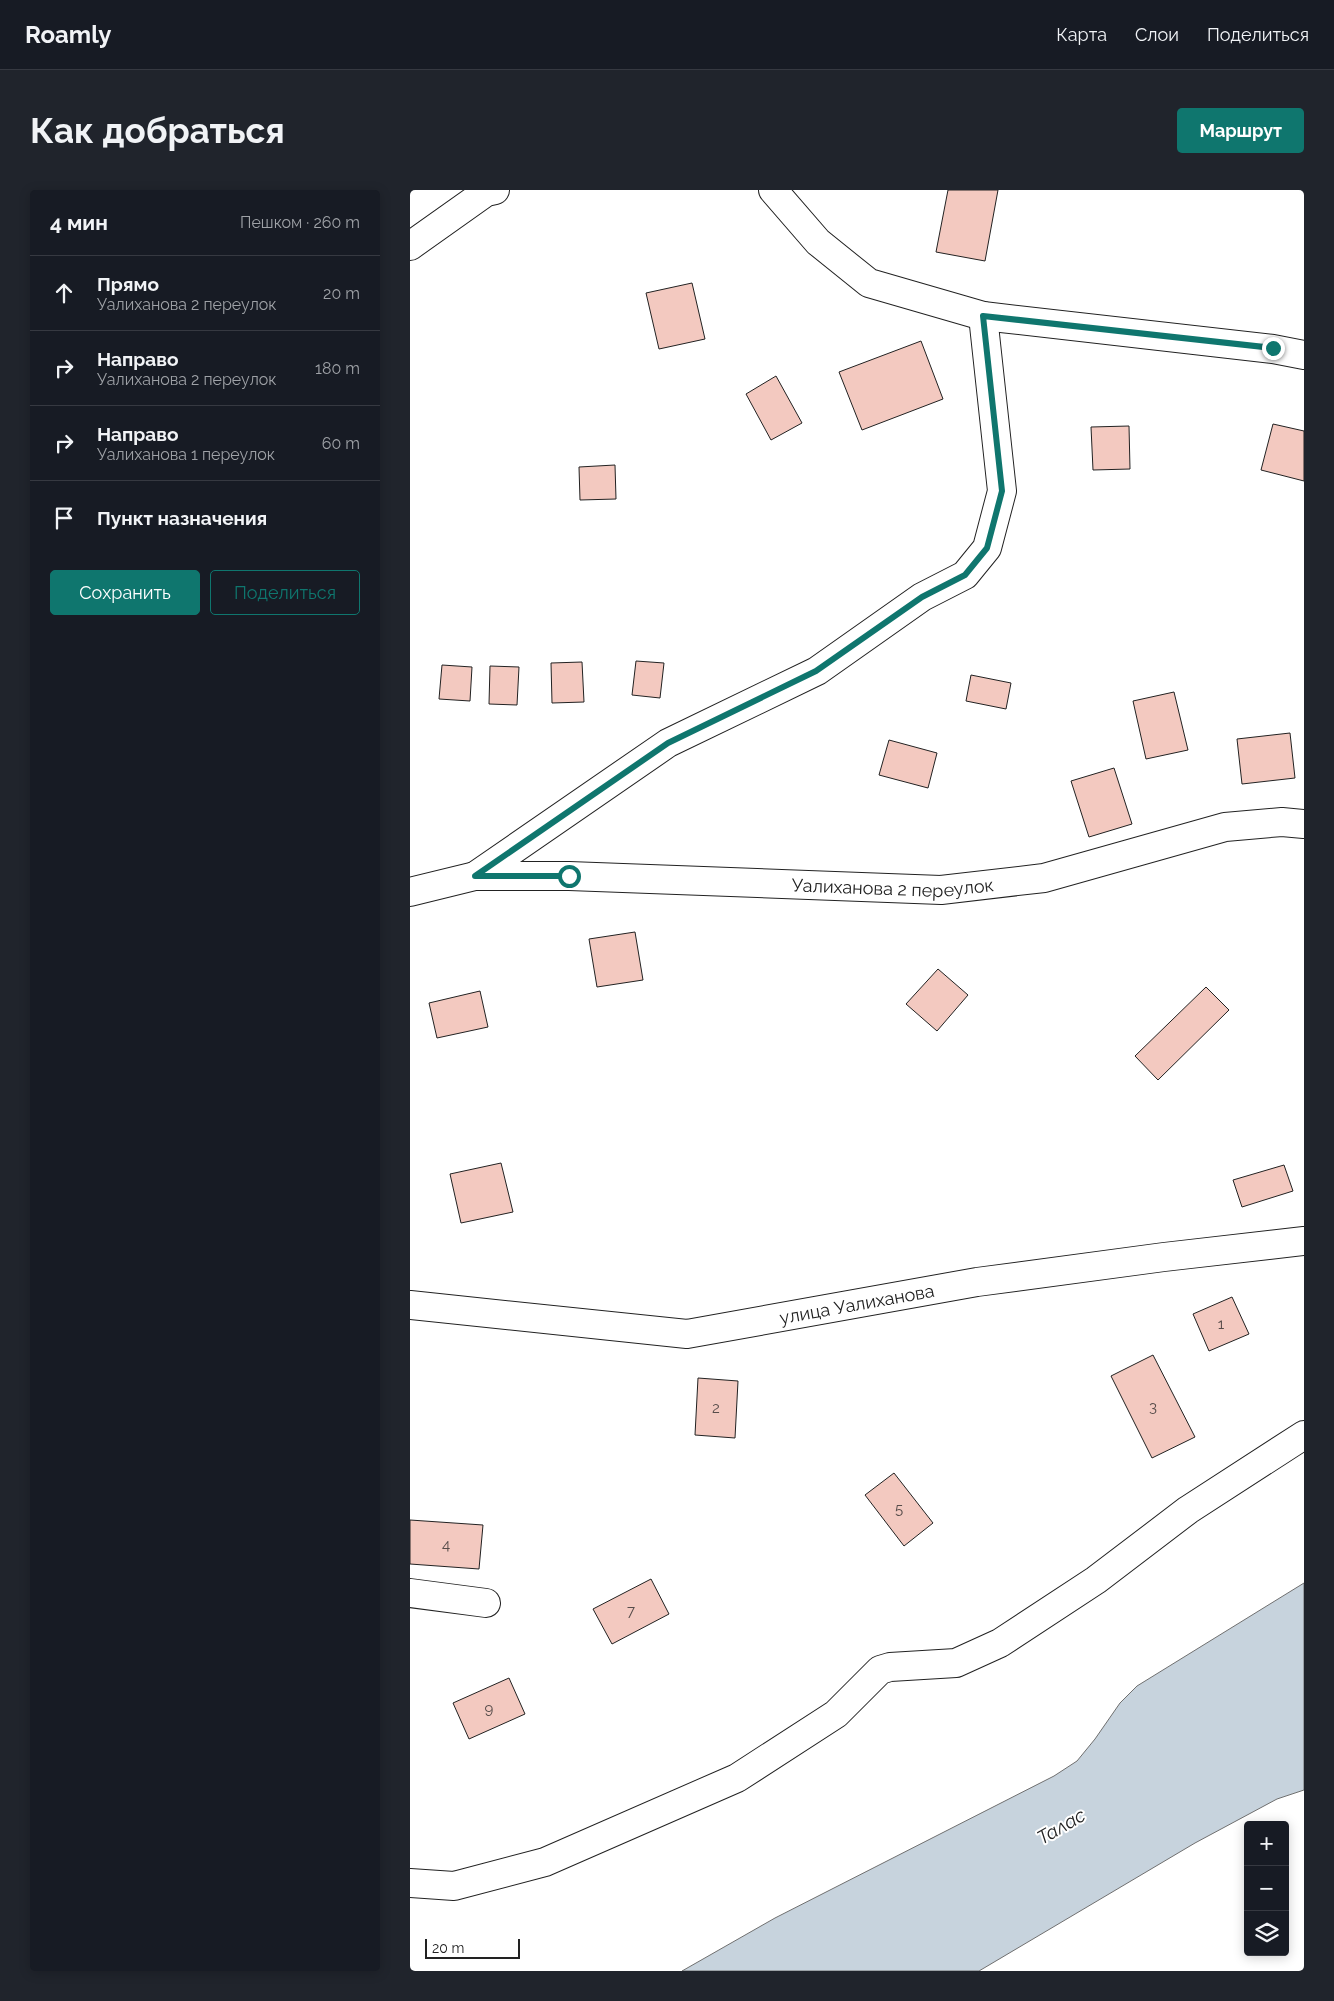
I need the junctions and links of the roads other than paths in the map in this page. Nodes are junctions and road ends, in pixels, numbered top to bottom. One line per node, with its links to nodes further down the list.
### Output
1 (495, 190): 3 (street)
2 (772, 190): 4 (street)
3 (410, 246)
4 (983, 316): 5 (street); 7 (street, Уалиханова 2 переулок)
5 (1304, 355)
6 (1304, 824): 7 (street, Уалиханова 2 переулок)
7 (475, 876): 8 (street, Уалиханова 2 переулок)
8 (410, 892)
9 (1304, 1241): 10 (street, улица Уалиханова)
10 (410, 1305)
11 (1304, 1435): 14 (street)
12 (410, 1593): 13 (street)
13 (486, 1603)
14 (410, 1883)

